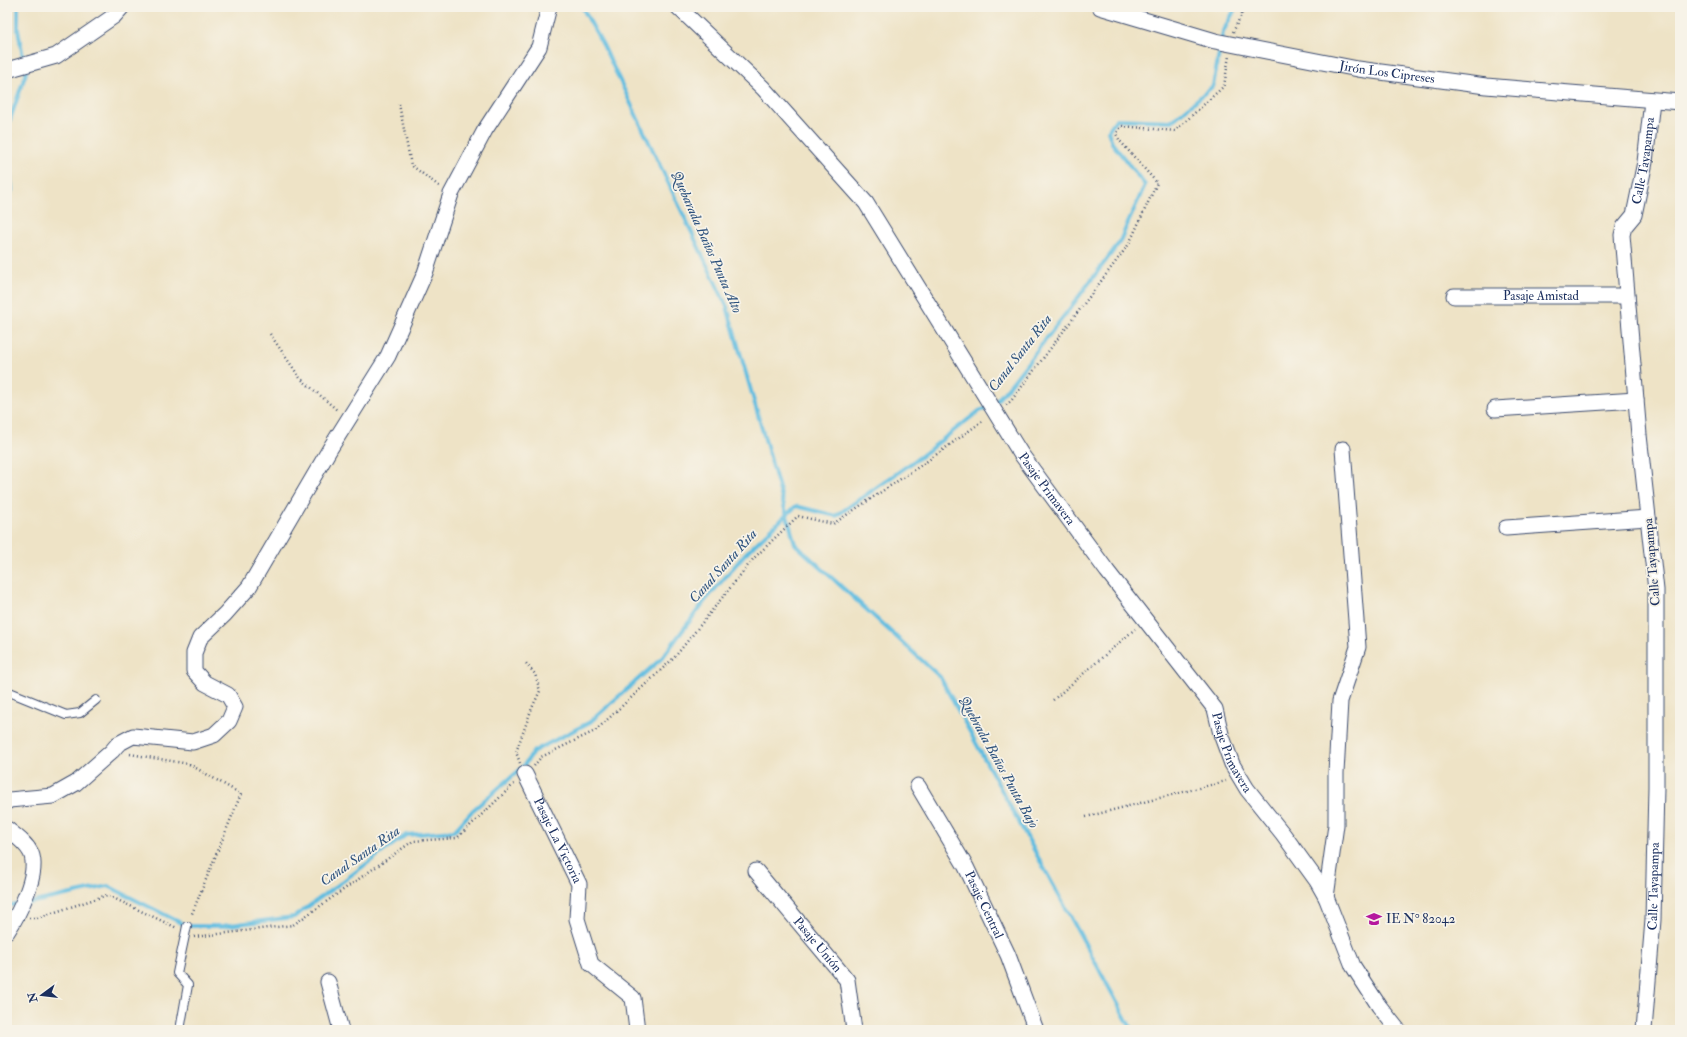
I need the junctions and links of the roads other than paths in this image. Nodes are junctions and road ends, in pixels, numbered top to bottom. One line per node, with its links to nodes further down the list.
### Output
1 (122, 7): 5 (street)
2 (549, 7): 19 (street)
3 (678, 7): 22 (street, Pasaje Primavera)
4 (1100, 7): 6 (street, Jirón Los Cipreses)
5 (12, 69)
6 (1652, 101): 7 (street, Jirón Los Cipreses); 9 (street, Calle Tayapampa)
7 (1680, 102)
8 (1454, 296): 9 (street, Pasaje Amistad)
9 (1627, 296): 10 (street, Calle Tayapampa)
10 (1636, 400): 11 (street); 13 (street, Calle Tayapampa)
11 (1495, 409)
12 (1343, 449): 22 (street)
13 (1648, 518): 14 (street); 32 (street, Calle Tayapampa)
14 (1506, 528)
15 (7, 691): 16 (lane)
16 (96, 700)
17 (525, 774): 28 (street, Pasaje La Victoria)
18 (918, 786): 30 (street, Pasaje Central)
19 (7, 802)
20 (7, 829): 24 (street)
21 (756, 871): 29 (street, Pasaje Unión)
22 (1326, 897): 31 (street, Pasaje Primavera)
23 (186, 929): 26 (lane)
24 (7, 932)
25 (328, 982): 27 (street)
26 (180, 1030)
27 (341, 1030)
28 (637, 1030)
29 (854, 1030)
30 (1036, 1030)
31 (1398, 1030)
32 (1644, 1030)

